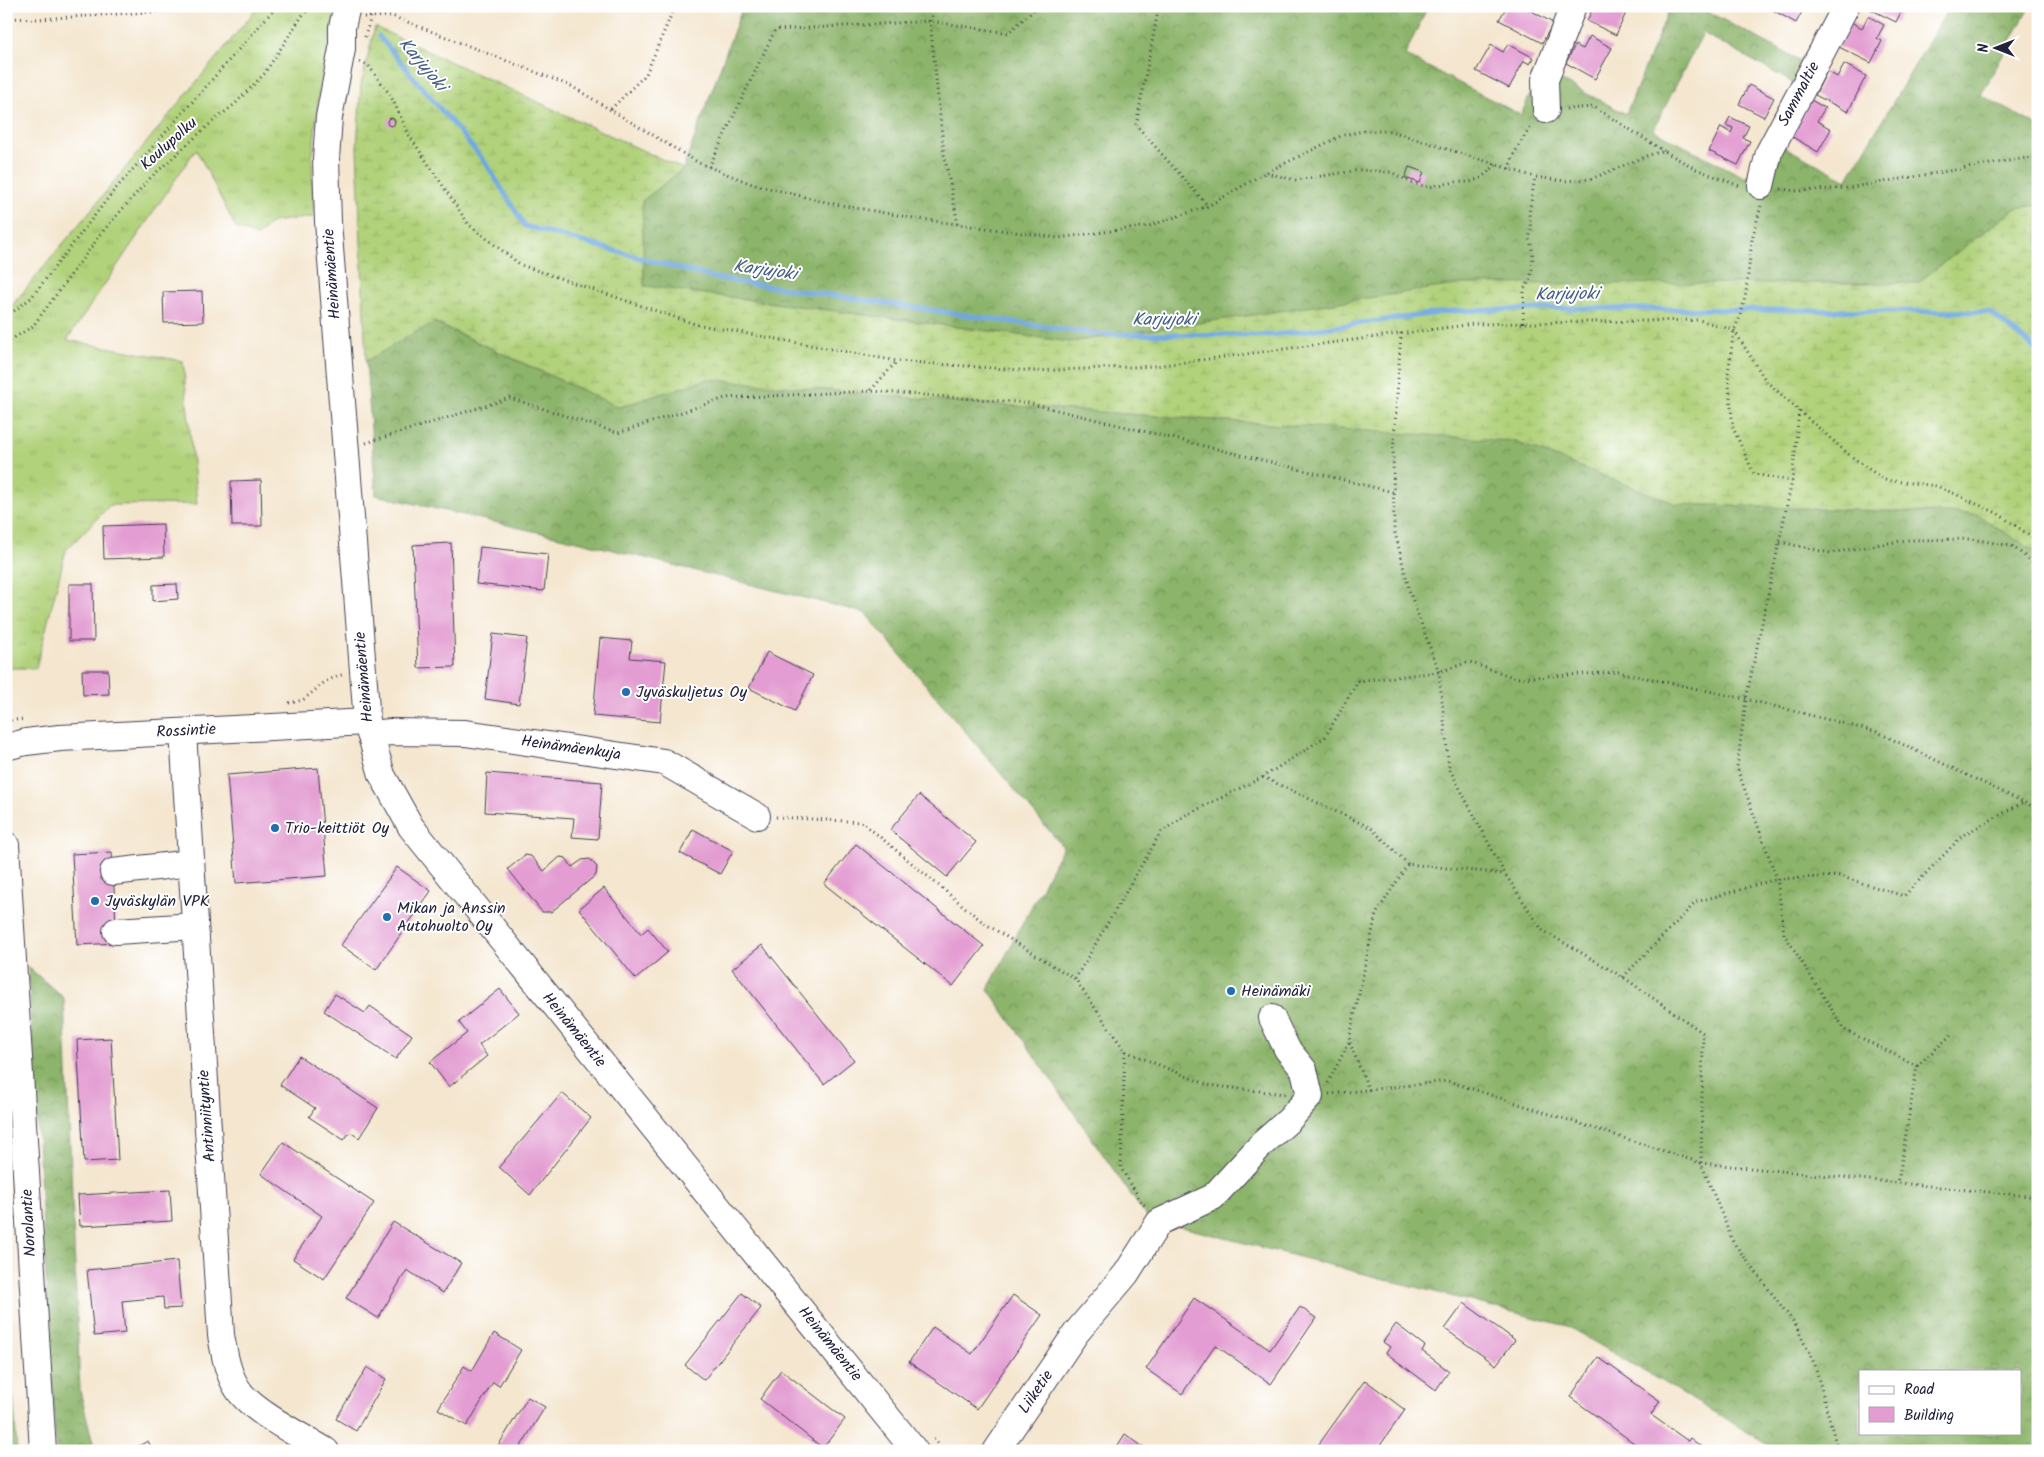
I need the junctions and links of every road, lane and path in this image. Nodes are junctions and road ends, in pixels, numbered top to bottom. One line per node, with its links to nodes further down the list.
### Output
1 (216, 6): 10 (path)
2 (277, 6): 27 (path)
3 (674, 6): 15 (path)
4 (935, 6): 11 (path)
5 (1038, 6): 11 (path)
6 (1159, 6): 25 (path)
7 (1573, 6): 16 (street)
8 (1846, 6): 24 (street, Sammaltie)
9 (350, 10): 12 (path); 12 (street, Heinämäentie); 15 (path); 31 (path, Koulupolku)
10 (6, 18)
11 (930, 21): 20 (path); 26 (path)
12 (355, 48): 14 (path); 43 (street, Heinämäentie)
13 (368, 65): 32 (path)
14 (357, 70)
15 (611, 109): 20 (path)
16 (1546, 110): 17 (path); 21 (path)
17 (1664, 151): 23 (path); 24 (path)
18 (2038, 156): 24 (path)
19 (1496, 165): 21 (path); 22 (path); 22 (path)
20 (709, 167): 26 (path)
21 (1509, 169): 23 (path)
22 (1265, 172): 25 (path)
23 (1535, 177): 28 (path)
24 (1764, 186): 29 (path)
25 (1208, 206): 26 (path)
26 (958, 224)
27 (6, 317)
28 (1523, 323): 29 (path); 30 (path)
29 (1734, 330): 34 (path); 38 (path)
30 (1401, 333): 32 (path); 39 (path)
31 (6, 343)
32 (897, 361): 33 (path)
33 (871, 391): 36 (path); 39 (path)
34 (1799, 411): 38 (path); 40 (path)
35 (366, 433): 36 (path)
36 (366, 443): 37 (path)
37 (367, 453)
38 (1792, 481): 41 (path)
39 (1393, 492): 44 (path)
40 (2038, 541)
41 (1780, 542): 42 (path); 45 (path)
42 (2038, 566)
43 (363, 672): 46 (path); 49 (street, Heinämäentie)
44 (1439, 672): 45 (path); 52 (path); 60 (path)
45 (1746, 699): 53 (path); 61 (path)
46 (288, 703)
47 (31, 718): 48 (path)
48 (6, 721)
49 (368, 728): 50 (street, Rossintie); 55 (street, Heinämäenkuja); 77 (street, Heinämäentie)
50 (182, 732): 51 (street, Rossintie); 57 (street, Antinniityntie)
51 (6, 748)
52 (1263, 777): 58 (path); 65 (path)
53 (2024, 802): 54 (path); 61 (path)
54 (2038, 809)
55 (757, 816): 65 (path)
56 (6, 845): 78 (street, Norolantie)
57 (191, 863): 59 (street); 62 (street, Antinniityntie)
58 (1408, 864): 60 (path); 68 (path)
59 (113, 872)
60 (1504, 874): 64 (path)
61 (1777, 879): 64 (path); 70 (path)
62 (195, 926): 63 (street); 79 (street, Antinniityntie)
63 (116, 931)
64 (1623, 978): 73 (path)
65 (1076, 979): 69 (path)
66 (1272, 1018): 72 (street)
67 (1951, 1035): 70 (path)
68 (1349, 1041): 71 (path); 72 (path)
69 (1125, 1051): 72 (path); 76 (path)
70 (1917, 1066): 74 (path)
71 (1369, 1090): 72 (path); 73 (path)
72 (1316, 1096): 76 (street)
73 (1701, 1163): 74 (path); 82 (path)
74 (1898, 1183): 75 (path)
75 (2038, 1198)
76 (1159, 1222): 81 (street, Liiketie)
77 (923, 1443): 80 (path)
78 (43, 1451)
79 (326, 1451)
80 (944, 1451)
81 (996, 1451)
82 (1838, 1451)

